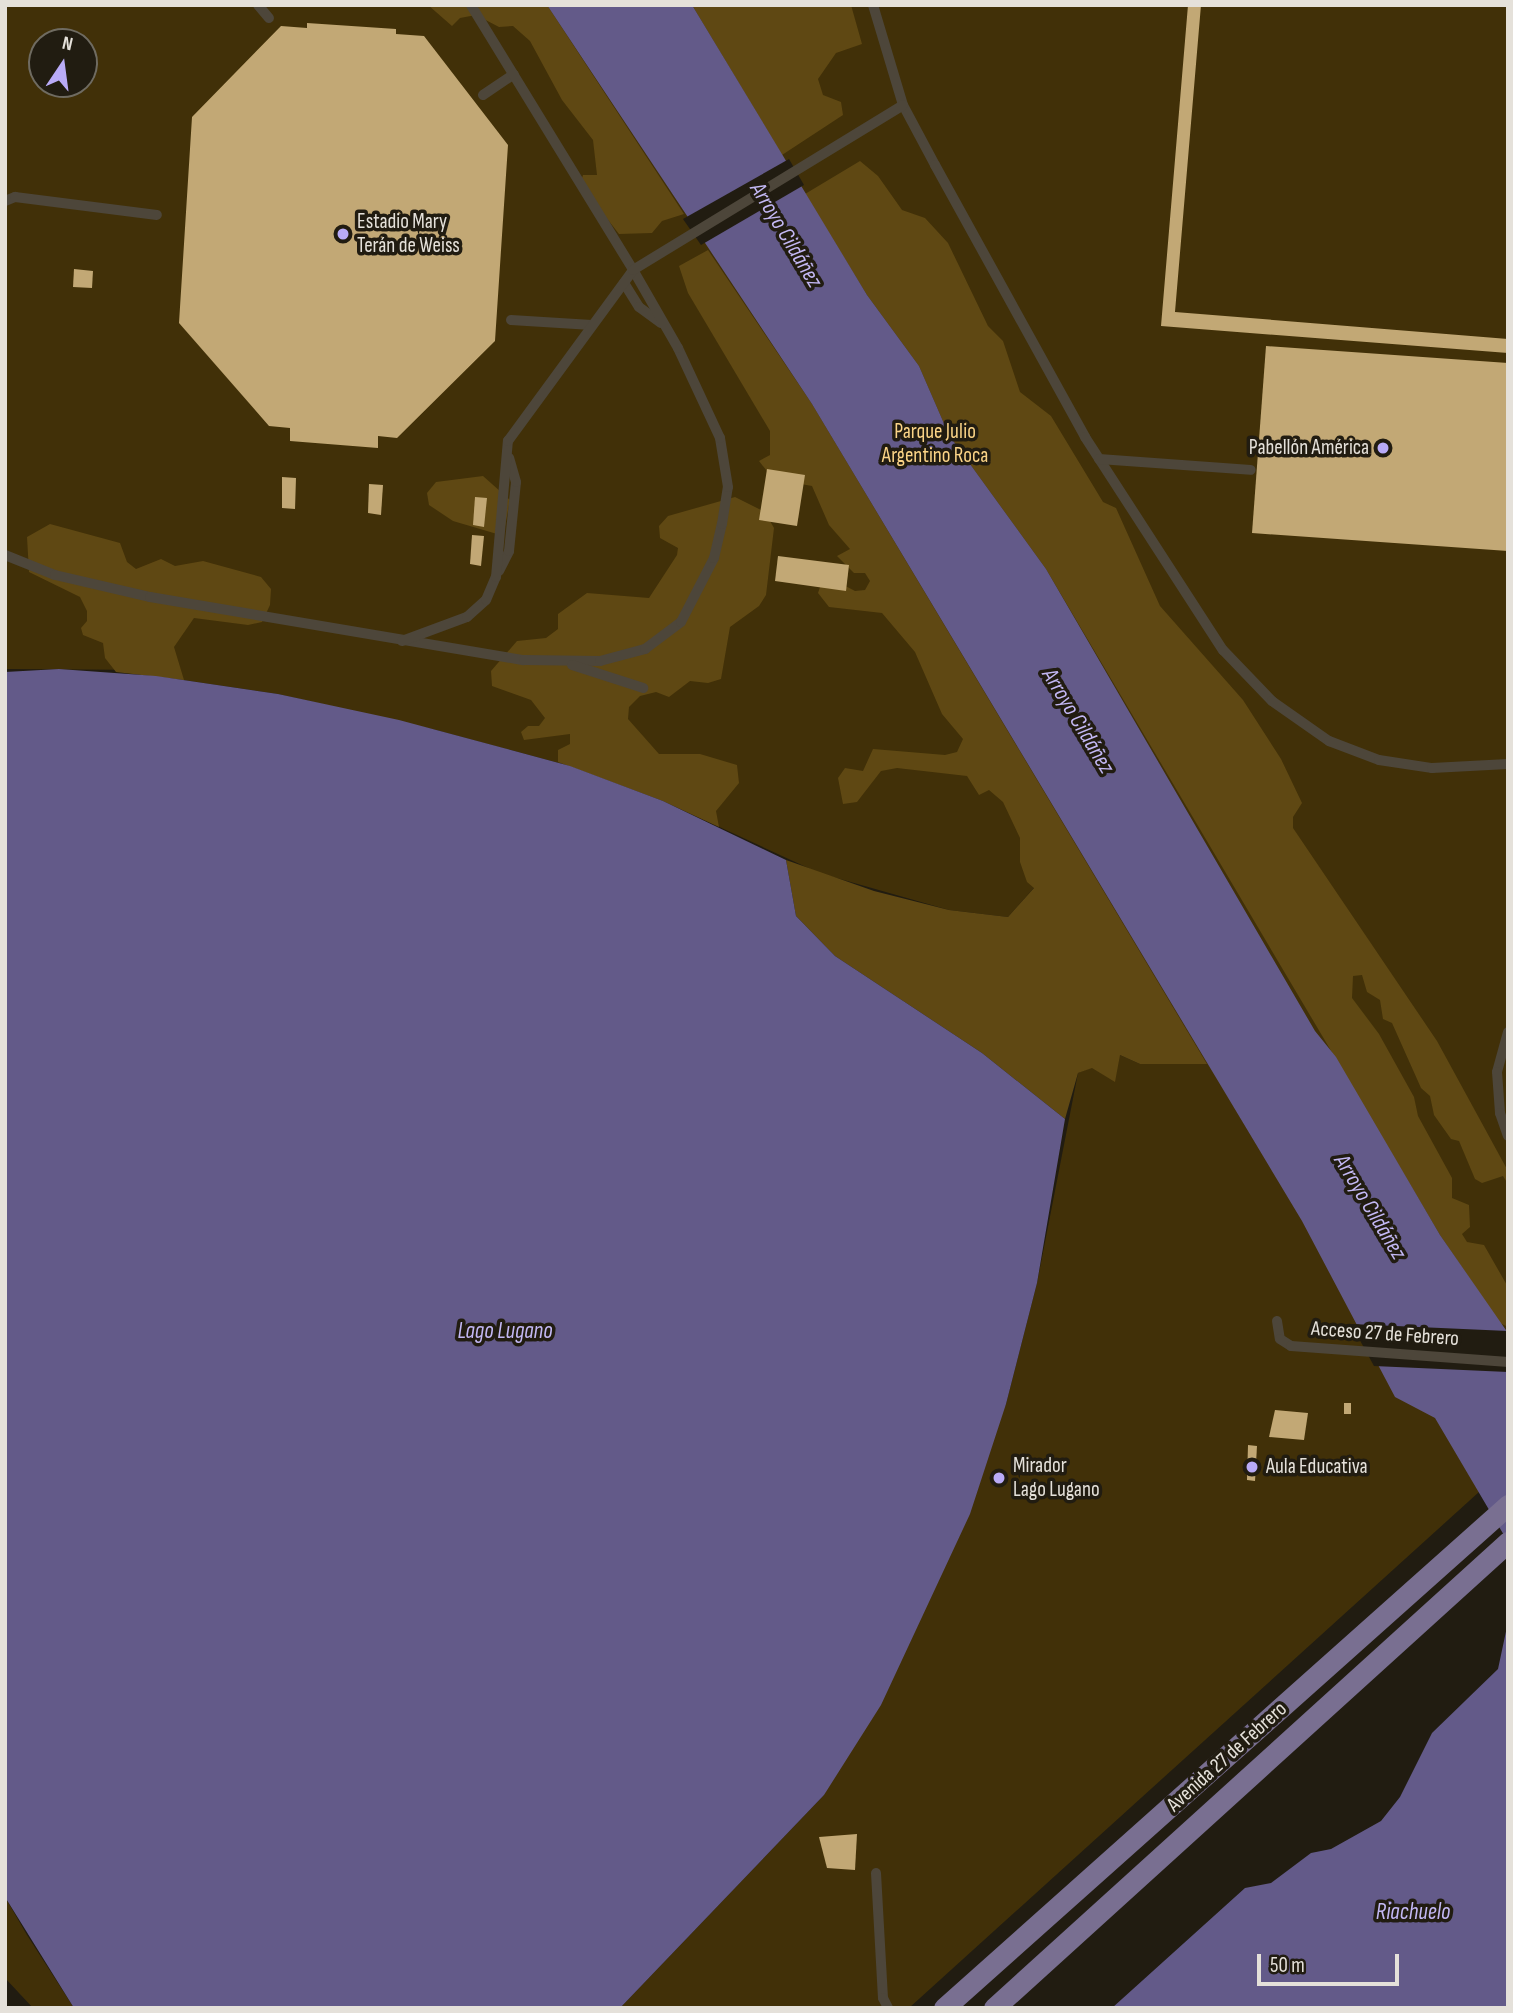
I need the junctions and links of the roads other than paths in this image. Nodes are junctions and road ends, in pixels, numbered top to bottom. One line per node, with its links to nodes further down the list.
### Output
1 (258, 5): 4 (lane)
2 (471, 5): 5 (lane)
3 (873, 5): 7 (lane)
4 (269, 18)
5 (513, 74): 6 (lane); 10 (lane)
6 (483, 95)
7 (903, 105): 10 (lane); 15 (lane)
8 (5, 201): 9 (lane)
9 (158, 215)
10 (633, 270): 11 (lane); 14 (lane)
11 (624, 283): 13 (lane); 14 (lane)
12 (511, 320): 13 (lane)
13 (592, 326): 18 (lane)
14 (666, 327): 19 (lane)
15 (1099, 459): 16 (lane); 21 (lane)
16 (1251, 470)
17 (5, 555): 18 (lane)
18 (400, 642): 19 (lane)
19 (560, 660): 20 (lane)
20 (643, 688)
21 (1508, 765)
22 (1508, 1032): 23 (lane)
23 (1508, 1136)
24 (1276, 1321): 25 (lane, Acceso 27 de Febrero)
25 (1508, 1362)
26 (1508, 1505): 30 (main road, Avenida 27 de Febrero)
27 (1508, 1542): 31 (main road, Avenida 27 de Febrero)
28 (876, 1873): 29 (lane)
29 (888, 2008)
30 (944, 2008)
31 (995, 2008)

